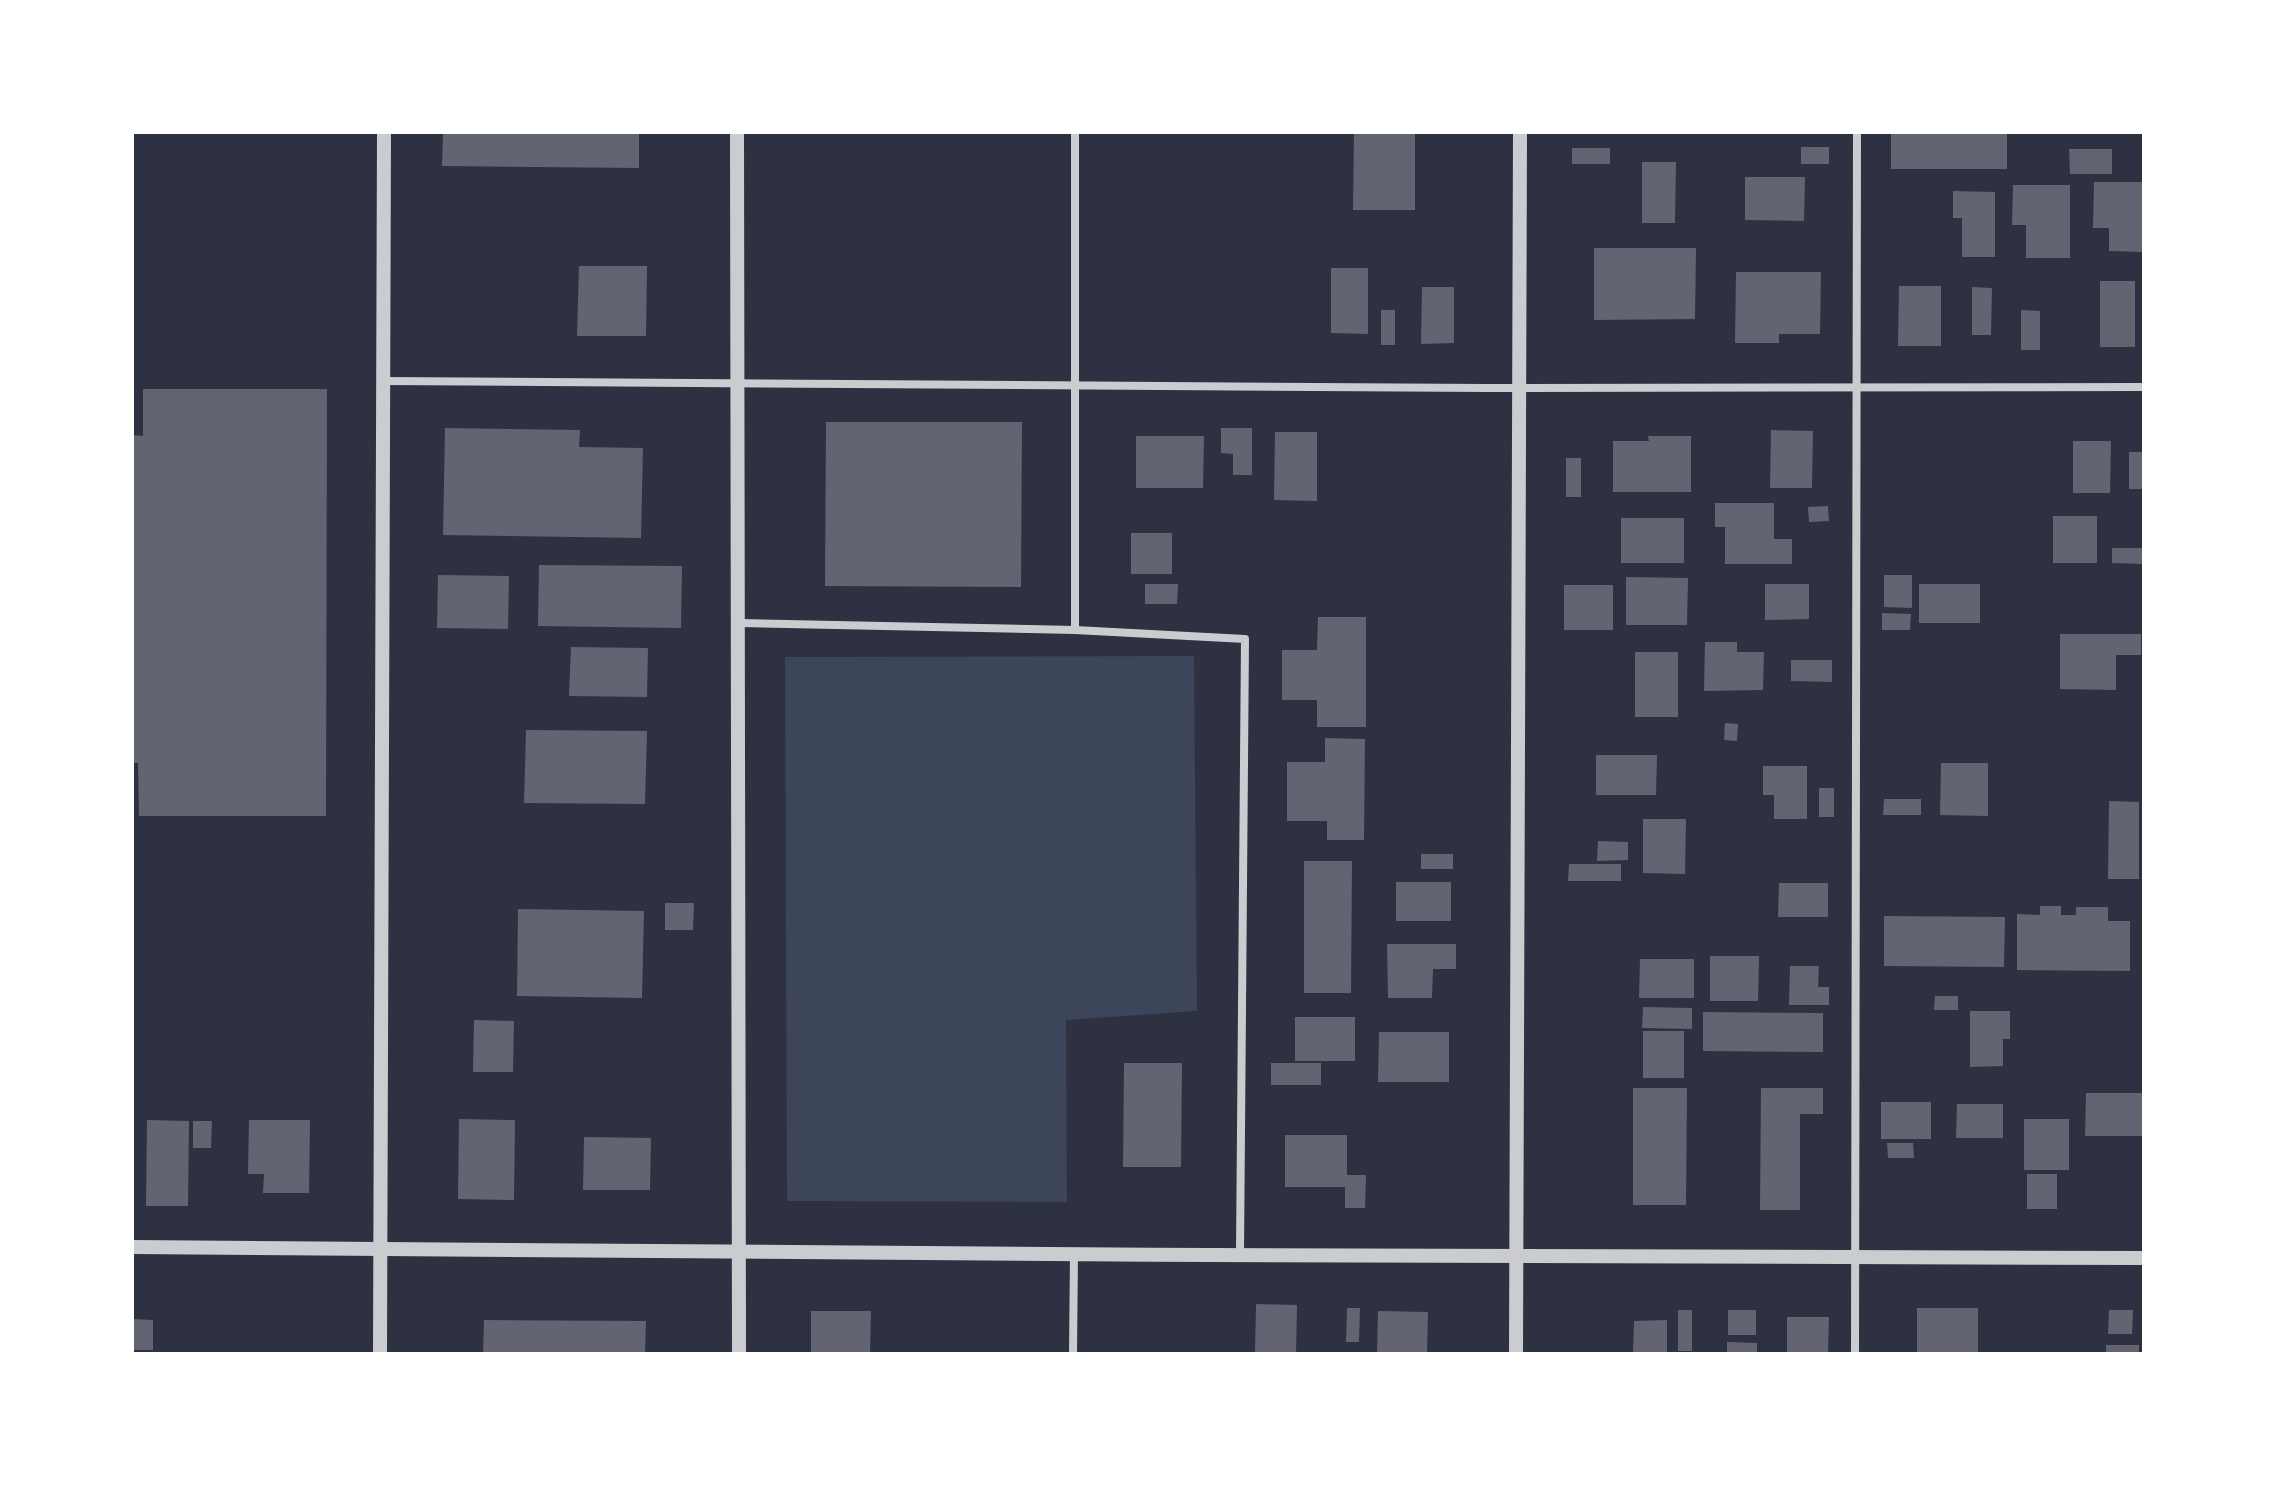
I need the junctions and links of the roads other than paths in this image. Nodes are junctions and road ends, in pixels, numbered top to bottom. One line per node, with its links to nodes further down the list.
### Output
1 (384, 132): 6 (street)
2 (737, 132): 7 (street)
3 (1075, 132): 8 (street)
4 (1520, 132): 10 (street)
5 (1857, 132): 11 (street)
6 (382, 381): 7 (street); 15 (street)
7 (739, 384): 8 (street); 12 (street)
8 (1075, 385): 10 (street); 13 (street)
9 (2144, 387): 11 (street)
10 (1520, 388): 11 (street); 17 (street)
11 (1855, 388): 20 (street)
12 (740, 623): 13 (street); 19 (street)
13 (1075, 630): 16 (street)
14 (132, 1247): 15 (street)
15 (380, 1250): 19 (street); 22 (street)
16 (1240, 1253): 17 (street); 18 (street)
17 (1517, 1253): 20 (street); 25 (street)
18 (1074, 1254): 19 (street); 24 (street)
19 (740, 1255): 23 (street)
20 (1855, 1257): 21 (street); 26 (street)
21 (2144, 1258)
22 (380, 1354)
23 (739, 1354)
24 (1073, 1354)
25 (1516, 1354)
26 (1855, 1354)

